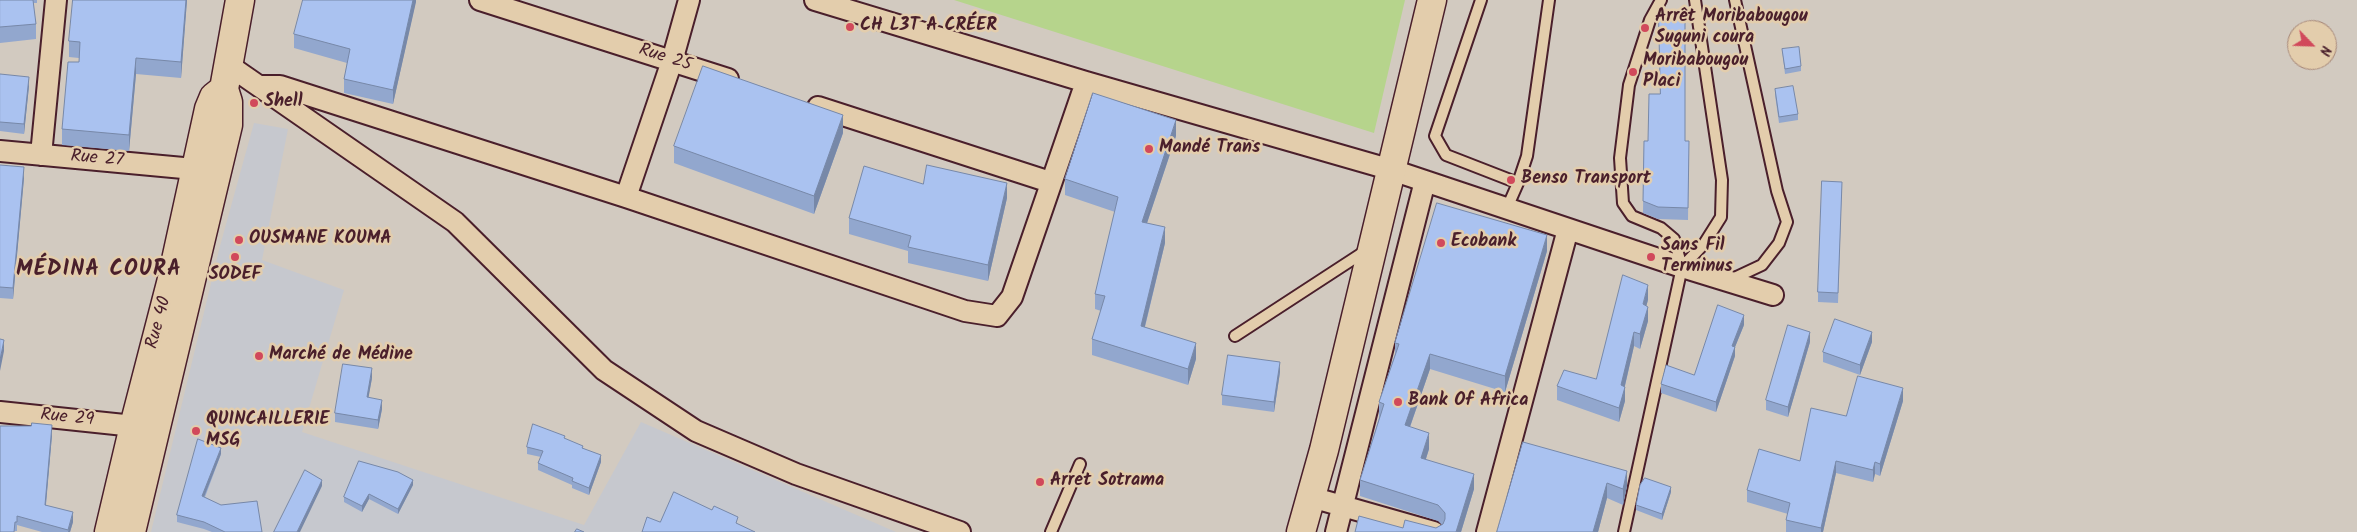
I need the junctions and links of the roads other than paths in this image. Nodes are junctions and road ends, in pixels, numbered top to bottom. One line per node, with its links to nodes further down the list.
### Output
1 (56, 0): 19 (street)
2 (240, 0): 13 (main road, Rue 40)
3 (480, 0): 12 (street, Rue 25)
4 (689, 0): 12 (street)
5 (815, 0): 14 (street)
6 (1432, 0): 21 (main road)
7 (1481, 0): 24 (lane)
8 (1549, 0): 24 (lane)
9 (1661, 0): 29 (lane)
10 (1696, 0): 29 (lane)
11 (1735, 0): 30 (lane)
12 (672, 61): 15 (street, Rue 25); 25 (street)
13 (225, 76): 16 (street); 20 (main road, Rue 40); 39 (main road, Rue 40)
14 (1086, 82): 21 (street); 23 (street)
15 (748, 85)
16 (259, 86): 25 (street); 40 (street)
17 (804, 103): 23 (street)
18 (0, 151): 19 (street, Rue 27)
19 (41, 155): 20 (street, Rue 27)
20 (194, 169): 34 (main road, Rue 40)
21 (1392, 170): 22 (street); 28 (main road)
22 (1425, 181): 26 (street); 37 (street)
23 (1050, 182): 25 (street)
24 (1518, 183): 26 (lane)
25 (626, 197)
26 (1507, 208): 27 (street)
27 (1568, 229): 29 (street); 45 (street)
28 (1374, 246): 32 (lane); 36 (main road)
29 (1682, 267): 30 (street); 46 (lane)
30 (1727, 281): 31 (street)
31 (1773, 295)
32 (1235, 336)
33 (0, 412): 34 (street, Rue 29)
34 (134, 426): 38 (main road, Rue 40)
35 (1080, 464): 41 (lane)
36 (1311, 497): 37 (street); 42 (main road)
37 (1343, 506): 43 (street); 44 (street)
38 (109, 532)
39 (131, 532)
40 (960, 532)
41 (1051, 532)
42 (1301, 532)
43 (1336, 532)
44 (1434, 532)
45 (1487, 532)
46 (1624, 532)

